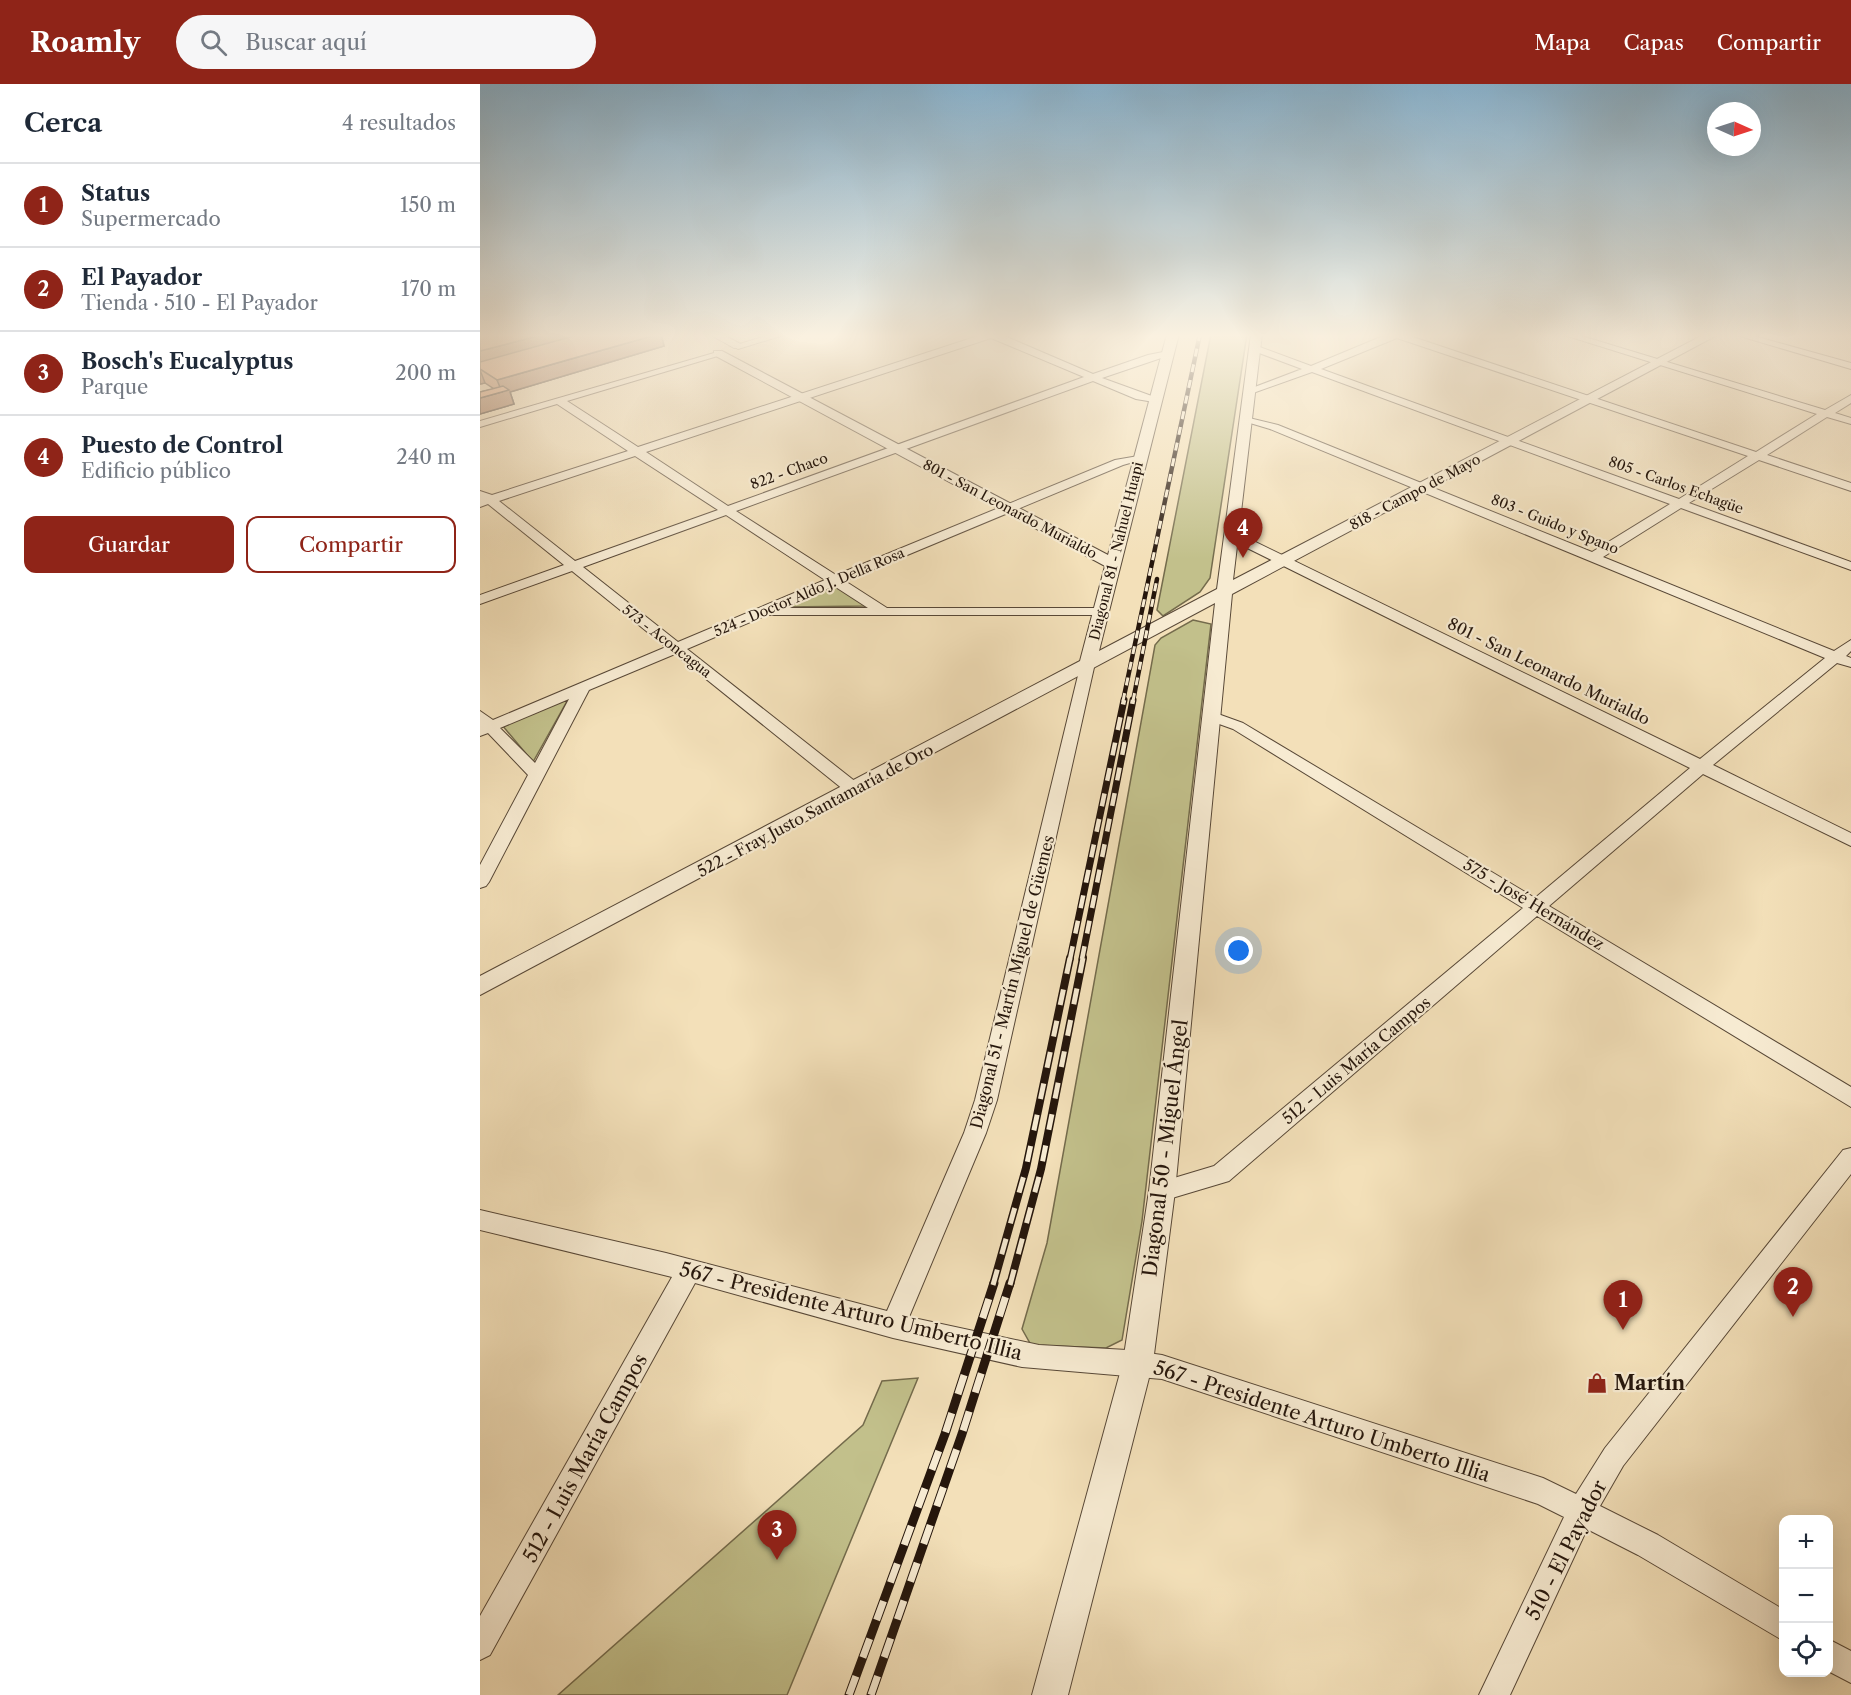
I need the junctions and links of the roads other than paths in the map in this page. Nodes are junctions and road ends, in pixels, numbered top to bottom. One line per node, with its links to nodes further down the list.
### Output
1 (531, 409): 16 (street)
2 (572, 409): 19 (street)
3 (766, 409): 19 (street)
4 (821, 409): 18 (street, 801 - San Leonardo Murialdo)
5 (1004, 409): 18 (street, 822 - Chaco)
6 (1154, 409): 21 (street, Diagonal 81 - Nahuel Huapi)
7 (1246, 409): 14 (street, Diagonal 50 - Miguel Ángel)
8 (1426, 409): 17 (street, 805 - Carlos Echagüe)
9 (1572, 409): 17 (street, 818 - Campo de Mayo)
10 (1621, 409): 20 (street)
11 (1814, 409): 13 (street)
12 (1833, 409): 13 (street)
13 (1827, 413): 15 (street); 20 (street)
14 (1245, 420): 22 (street, 803 - Guido y Spano); 28 (street, Diagonal 50 - Miguel Ángel)
15 (1851, 421)
16 (480, 424)
17 (1511, 441): 22 (street, 818 - Campo de Mayo); 25 (street, 805 - Carlos Echagüe)
18 (896, 448): 26 (street, 801 - San Leonardo Murialdo); 27 (street, 822 - Chaco)
19 (638, 451): 24 (street); 27 (street)
20 (1758, 456): 23 (street); 25 (street)
21 (1140, 457): 26 (street, 524 - Doctor Aldo J. Della Rosa); 31 (street, Diagonal 81 - Nahuel Huapi)
22 (1424, 487): 29 (street, 803 - Guido y Spano); 30 (street, 818 - Campo de Mayo)
23 (1851, 487)
24 (484, 498): 33 (street, 573 - Aconcagua)
25 (1683, 503): 29 (street); 32 (street, 805 - Carlos Echagüe)
26 (1007, 508): 31 (street, 801 - San Leonardo Murialdo); 34 (street, 524 - Doctor Aldo J. Della Rosa)
27 (727, 510): 33 (street, 822 - Chaco); 34 (street)
28 (1231, 535): 30 (street, 801 - San Leonardo Murialdo); 35 (street, Diagonal 50 - Miguel Ángel)
29 (1595, 556): 43 (street, 803 - Guido y Spano)
30 (1285, 561): 35 (street, 818 - Campo de Mayo); 48 (street, 801 - San Leonardo Murialdo)
31 (1113, 564): 38 (street, Diagonal 81 - Nahuel Huapi)
32 (1851, 566)
33 (573, 567): 36 (street, 822 - Chaco); 42 (street, 573 - Aconcagua)
34 (836, 581): 37 (street); 39 (street, 524 - Doctor Aldo J. Della Rosa)
35 (1224, 592): 40 (street, 818 - Campo de Mayo); 46 (street, Diagonal 50 - Miguel Ángel)
36 (480, 600)
37 (882, 611): 38 (street); 39 (street)
38 (1099, 612): 44 (street, Diagonal 81 - Nahuel Huapi)
39 (761, 613): 42 (street, 524 - Doctor Aldo J. Della Rosa)
40 (1147, 631): 44 (street, 522 - Fray Justo Santamaría de Oro)
41 (1851, 644): 43 (street, 512 - Luis María Campos)
42 (678, 648): 45 (street, 524 - Doctor Aldo J. Della Rosa); 50 (street, 573 - Aconcagua)
43 (1843, 660): 48 (street, 512 - Luis María Campos)
44 (1088, 663): 50 (street, 522 - Fray Justo Santamaría de Oro); 60 (street, Diagonal 51 - Martín Miguel de Güemes)
45 (583, 687): 47 (street, 524 - Doctor Aldo J. Della Rosa); 49 (street)
46 (1213, 717): 53 (street, 575 - José Hernández); 57 (street, Diagonal 50 - Miguel Ángel)
47 (484, 724): 49 (street)
48 (1701, 766): 51 (street, 801 - San Leonardo Murialdo); 53 (street, 512 - Luis María Campos)
49 (537, 775): 52 (street)
50 (855, 790): 54 (street, 522 - Fray Justo Santamaría de Oro)
51 (1851, 840)
52 (480, 882)
53 (1539, 907): 55 (street, 575 - José Hernández); 57 (street, 512 - Luis María Campos)
54 (480, 986)
55 (1851, 1098)
56 (1851, 1157): 62 (street, 510 - El Payador)
57 (1162, 1191): 61 (street, Diagonal 50 - Miguel Ángel)
58 (480, 1220): 59 (street, 567 - Presidente Arturo Umberto Illia)
59 (689, 1270): 60 (street, 567 - Presidente Arturo Umberto Illia); 64 (street, 512 - Luis María Campos)
60 (893, 1326): 61 (street, 567 - Presidente Arturo Umberto Illia)
61 (1137, 1362): 62 (street, 567 - Presidente Arturo Umberto Illia); 67 (street, Diagonal 50 - Miguel Ángel)
62 (1582, 1510): 63 (street, 567 - Presidente Arturo Umberto Illia); 68 (street, 510 - El Payador)
63 (1779, 1624)
64 (480, 1645)
65 (1833, 1657): 66 (street)
66 (1851, 1668)
67 (1050, 1695)
68 (1494, 1695)

